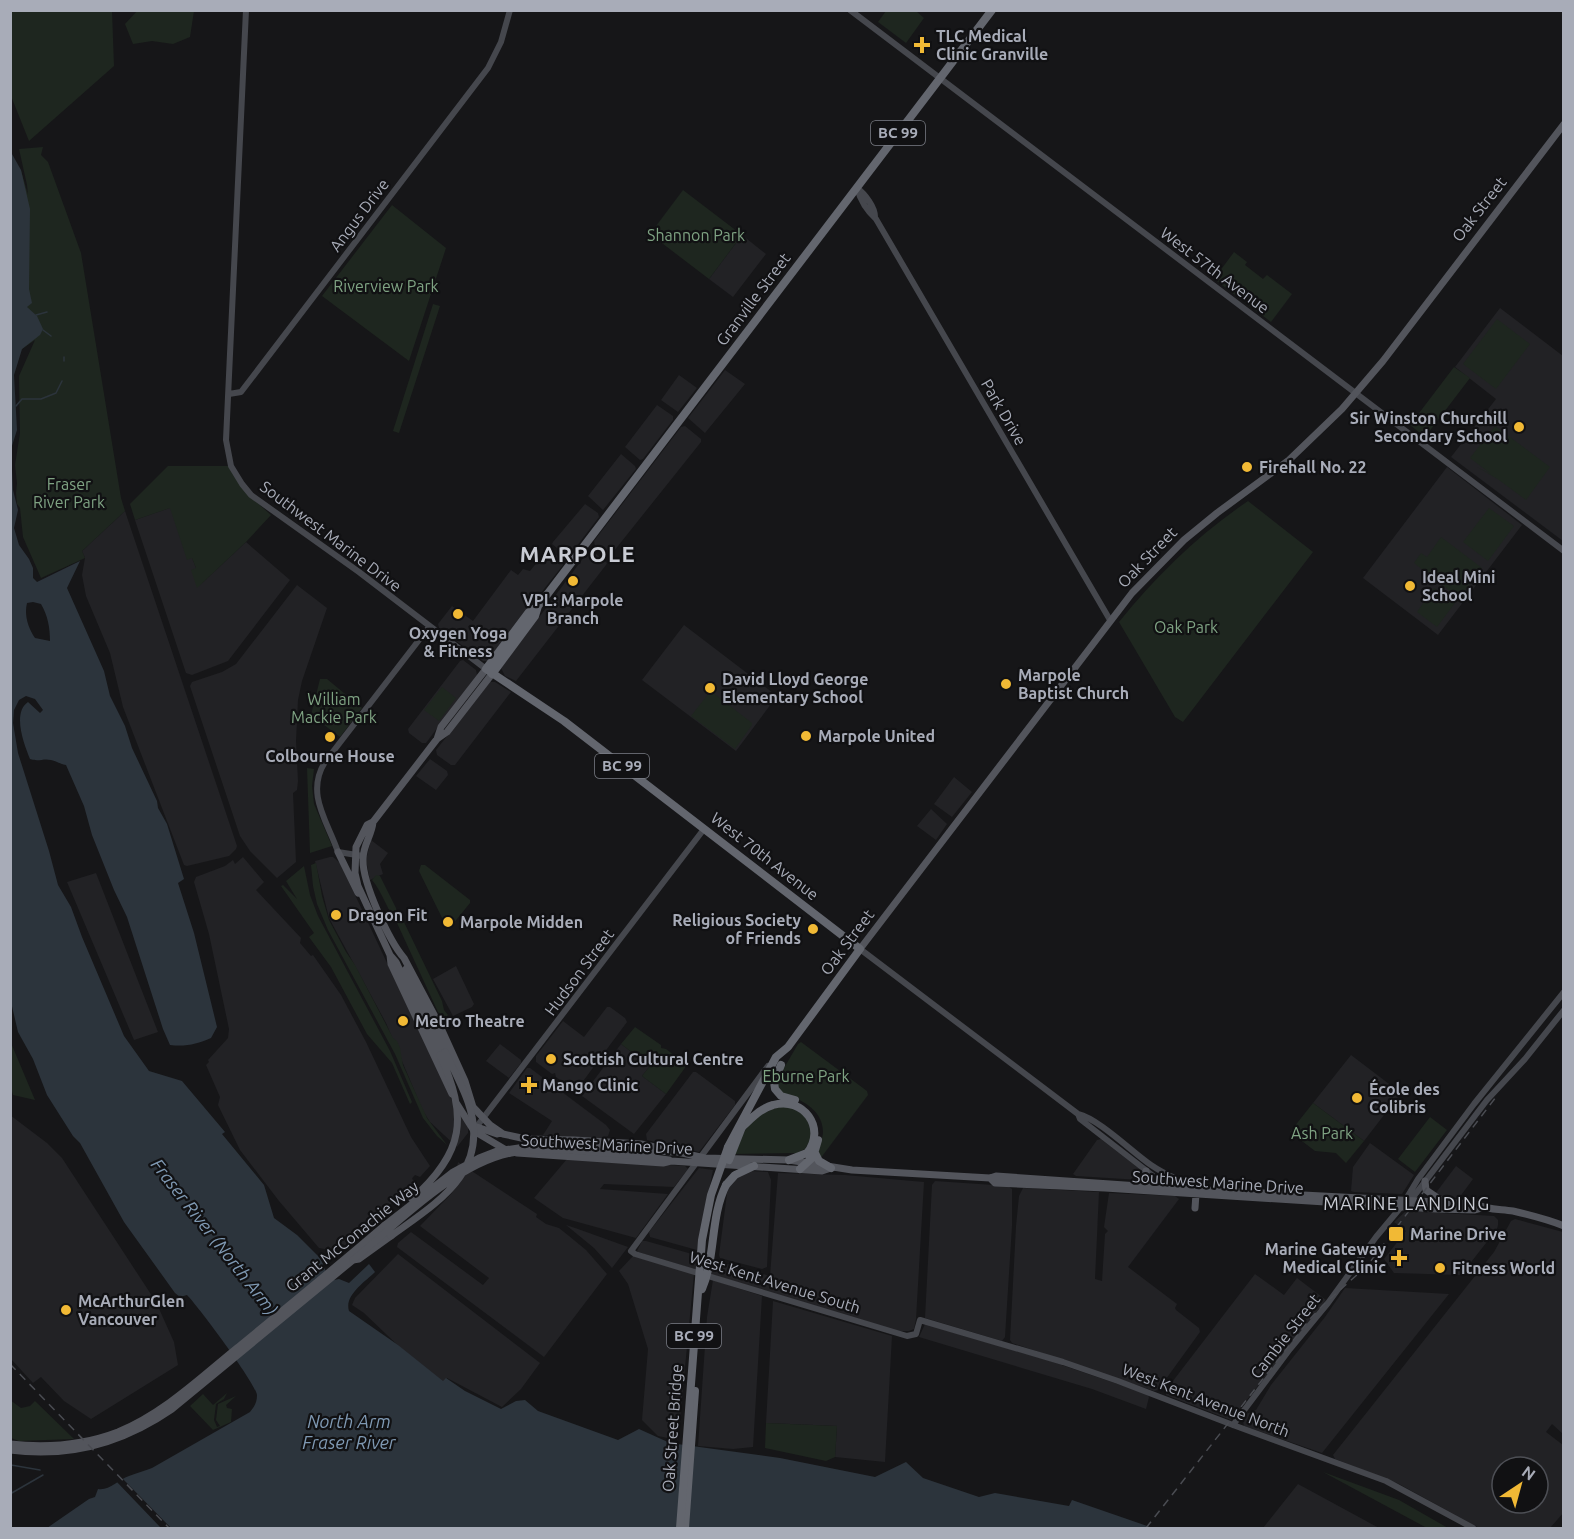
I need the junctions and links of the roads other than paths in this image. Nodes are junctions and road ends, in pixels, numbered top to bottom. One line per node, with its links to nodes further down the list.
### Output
1 (246, 10): 8 (street, Southwest Marine Drive)
2 (510, 10): 8 (street, Angus Drive)
3 (850, 10): 5 (street, West 57th Avenue)
4 (992, 10): 5 (highway, Granville Street / BC 99)
5 (940, 79): 7 (highway, Granville Street / BC 99); 9 (street, West 57th Avenue)
6 (1563, 124): 9 (main road, Oak Street)
7 (857, 188): 11 (street, Park Drive); 13 (highway, Granville Street / BC 99)
8 (229, 394): 12 (street, Southwest Marine Drive)
9 (1356, 394): 10 (street, West 57th Avenue); 11 (main road, Oak Street)
10 (1563, 550)
11 (1110, 620): 18 (main road, Oak Street)
12 (429, 627): 13 (street, West 70th Avenue); 15 (street)
13 (489, 672): 14 (highway, West 70th Avenue / BC 99); 16 (main road, Granville Street)
14 (704, 829): 18 (highway, West 70th Avenue / BC 99); 25 (street, Hudson Street)
15 (338, 852): 16 (street); 17 (main road)
16 (359, 855): 17 (main road, Southwest Marine Drive); 19 (main road, Southwest Marine Drive)
17 (364, 899): 19 (main road, Southwest Marine Drive)
18 (860, 949): 23 (highway, Oak Street / BC 99); 24 (street, West 70th Avenue)
19 (394, 953): 22 (main road); 25 (main road, Southwest Marine Drive); 27 (main road, Southwest Marine Drive)
20 (1563, 992): 46 (street, Cambie Street)
21 (1563, 1010): 40 (street, Cambie Street)
22 (442, 1053): 51 (main road, bridge); 54 (main road, bridge)
23 (779, 1061): 26 (highway, Oak Street / BC 99); 31 (highway); 32 (street, Oak Street)
24 (1078, 1114): 38 (street, West 70th Avenue); 43 (street, West 70th Avenue)
25 (483, 1119): 27 (street, Hudson Street); 28 (main road, Southwest Marine Drive)
26 (743, 1124): 33 (highway); 55 (highway, Oak Street Bridge / BC 99, bridge); 61 (highway, Oak Street Bridge / BC 99, bridge)
27 (476, 1129): 28 (main road); 34 (main road, Southwest Marine Drive)
28 (503, 1134): 29 (main road, Southwest Marine Drive)
29 (673, 1152): 30 (main road, Grant McConachie Way); 32 (main road, Southwest Marine Drive)
30 (639, 1153): 34 (main road, Grant McConachie Way); 51 (main road, Grant McConachie Way, bridge); 54 (main road, Grant McConachie Way, bridge)
31 (815, 1153): 36 (highway); 37 (highway)
32 (699, 1160): 33 (main road, Southwest Marine Drive); 34 (main road, Southwest Marine Drive); 35 (main road, Southwest Marine Drive); 53 (street, Oak Street)
33 (789, 1160): 36 (main road, Southwest Marine Drive)
34 (671, 1161)
35 (754, 1166): 36 (main road, Southwest Marine Drive); 55 (highway, bridge)
36 (803, 1166): 37 (main road, Southwest Marine Drive)
37 (831, 1168): 39 (main road, Southwest Marine Drive)
38 (1146, 1171): 41 (main road); 42 (street, West 70th Avenue)
39 (990, 1178): 41 (main road, Southwest Marine Drive); 44 (main road, Southwest Marine Drive)
40 (1425, 1181): 46 (street, Cambie Street); 47 (main road)
41 (1139, 1185): 42 (main road, Southwest Marine Drive)
42 (1168, 1188): 43 (main road, Southwest Marine Drive); 44 (street, West 70th Avenue)
43 (1204, 1189): 46 (main road, Southwest Marine Drive)
44 (1175, 1193): 45 (main road, Southwest Marine Drive)
45 (1196, 1194): 48 (main road, Southwest Marine Drive); 49 (main road)
46 (1408, 1199): 47 (main road, Southwest Marine Drive); 48 (street, Cambie Street)
47 (1444, 1202): 50 (main road, Southwest Marine Drive)
48 (1401, 1207): 50 (main road, Southwest Marine Drive); 57 (street, Cambie Street)
49 (1195, 1208)
50 (1482, 1208): 52 (main road, Southwest Marine Drive)
51 (385, 1225): 59 (main road, Grant McConachie Way)
52 (1563, 1226)
53 (631, 1251): 56 (street, West Kent Avenue South)
54 (353, 1260): 59 (main road, Grant McConachie Way)
55 (702, 1289): 61 (highway, Oak Street Bridge / BC 99, bridge)
56 (920, 1320): 57 (street, West Kent Avenue North)
57 (1233, 1425): 62 (street, West Kent Avenue North)
58 (10, 1444): 59 (main road, Grant McConachie Way)
59 (89, 1444): 60 (main road, Grant McConachie Way)
60 (10, 1450)
61 (682, 1528)
62 (1473, 1528)

